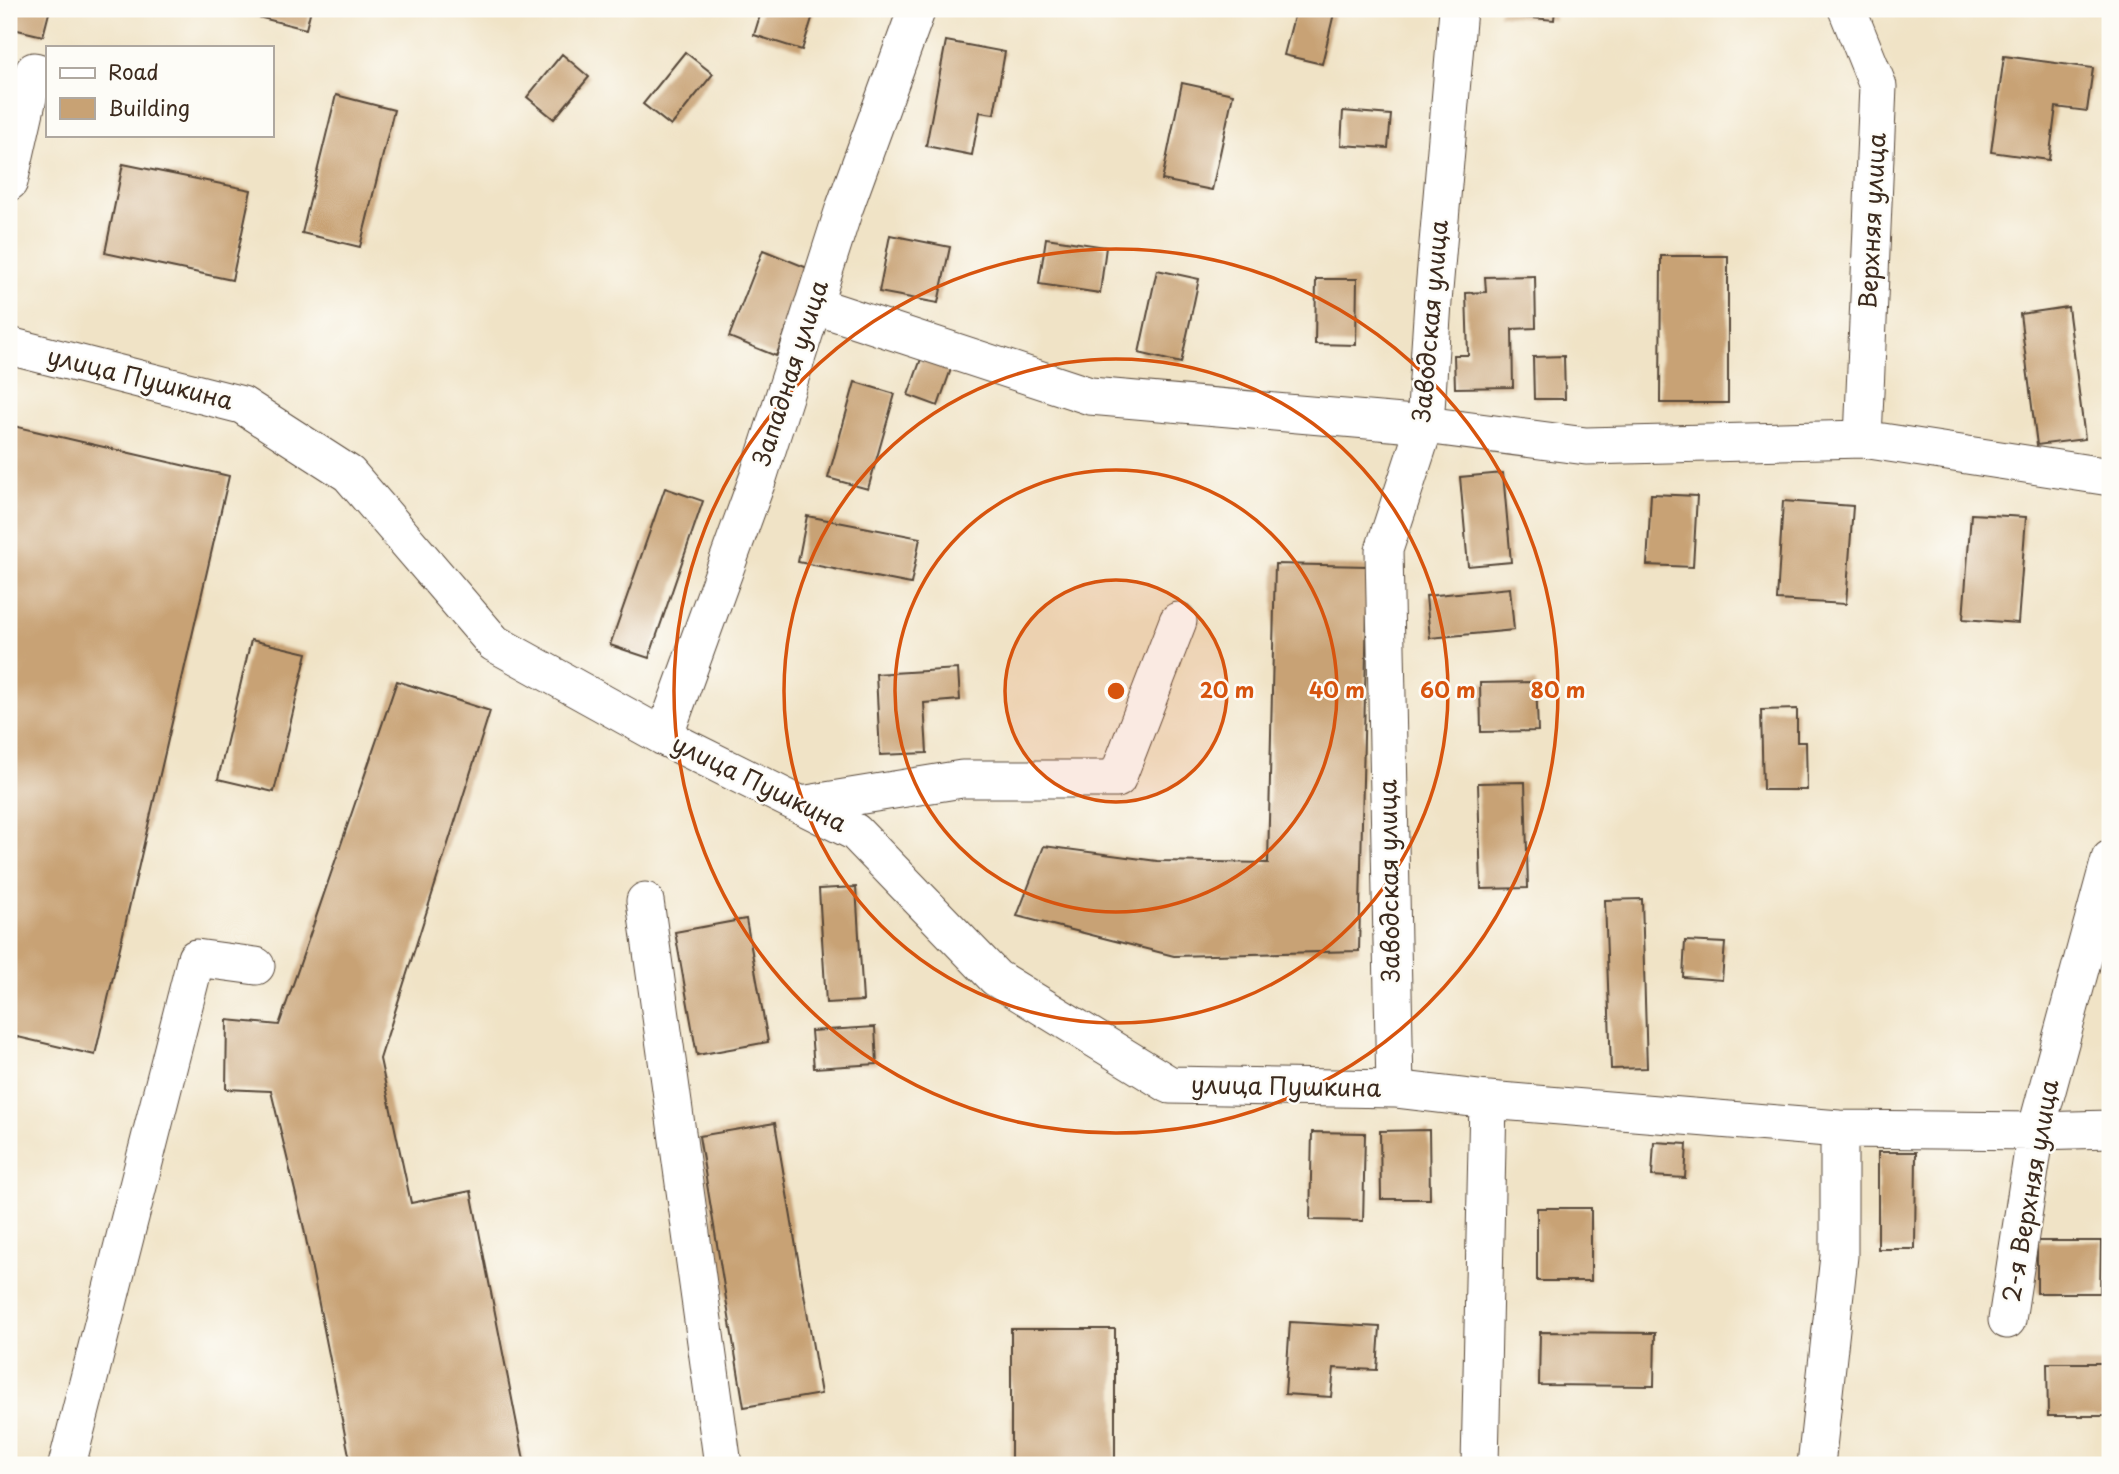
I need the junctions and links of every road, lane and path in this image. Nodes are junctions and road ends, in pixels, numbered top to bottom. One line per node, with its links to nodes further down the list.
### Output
1 (917, 9): 6 (street, Западная улица)
2 (1458, 9): 8 (street, Заводская улица)
3 (1847, 9): 9 (street, Верхняя улица)
4 (46, 75): 5 (street)
5 (9, 182)
6 (813, 305): 8 (street); 12 (street, Западная улица)
7 (9, 346): 12 (street, улица Пушкина)
8 (1425, 425): 9 (street); 17 (street, Заводская улица)
9 (1863, 439): 10 (street)
10 (2110, 477)
11 (1178, 621): 13 (street)
12 (664, 737): 13 (street, улица Пушкина)
13 (800, 804): 17 (street, улица Пушкина)
14 (2110, 859): 21 (street, 2-я Верхняя улица)
15 (645, 901): 24 (street)
16 (256, 966): 23 (street)
17 (1395, 1089): 18 (street, улица Пушкина)
18 (1488, 1100): 19 (street, улица Пушкина); 25 (street)
19 (1839, 1129): 21 (street, улица Пушкина); 26 (street)
20 (2110, 1129): 21 (street, улица Пушкина)
21 (2036, 1131): 22 (street, 2-я Верхняя улица)
22 (2007, 1320)
23 (67, 1465)
24 (723, 1465)
25 (1480, 1465)
26 (1816, 1465)

